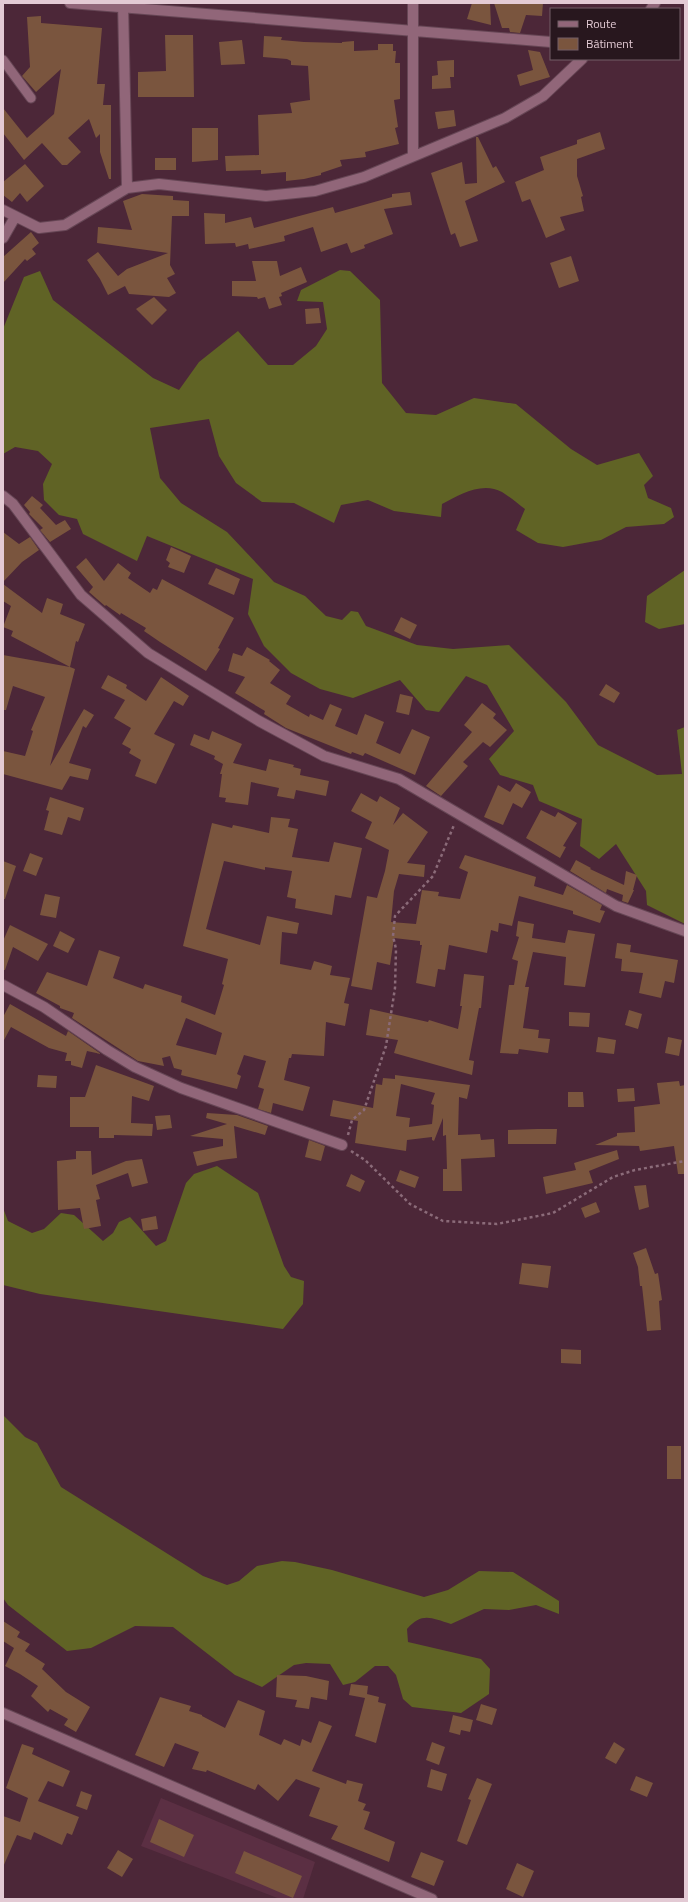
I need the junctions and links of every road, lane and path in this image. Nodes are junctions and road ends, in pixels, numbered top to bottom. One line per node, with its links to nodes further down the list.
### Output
1 (70, 3): 3 (street)
2 (413, 3): 4 (street)
3 (123, 5): 4 (street); 10 (street)
4 (413, 30): 5 (street); 9 (street)
5 (550, 42)
6 (3, 60): 8 (lane)
7 (581, 60): 9 (street)
8 (31, 98)
9 (414, 156): 10 (street)
10 (127, 188): 12 (street)
11 (3, 210): 12 (street)
12 (16, 217): 13 (street)
13 (3, 238)
14 (3, 496): 15 (street)
15 (458, 814): 16 (street); 18 (path)
16 (685, 931)
17 (3, 985): 18 (street)
18 (342, 1145): 19 (path)
19 (685, 1161)
20 (3, 1712): 21 (street)
21 (432, 1899)

